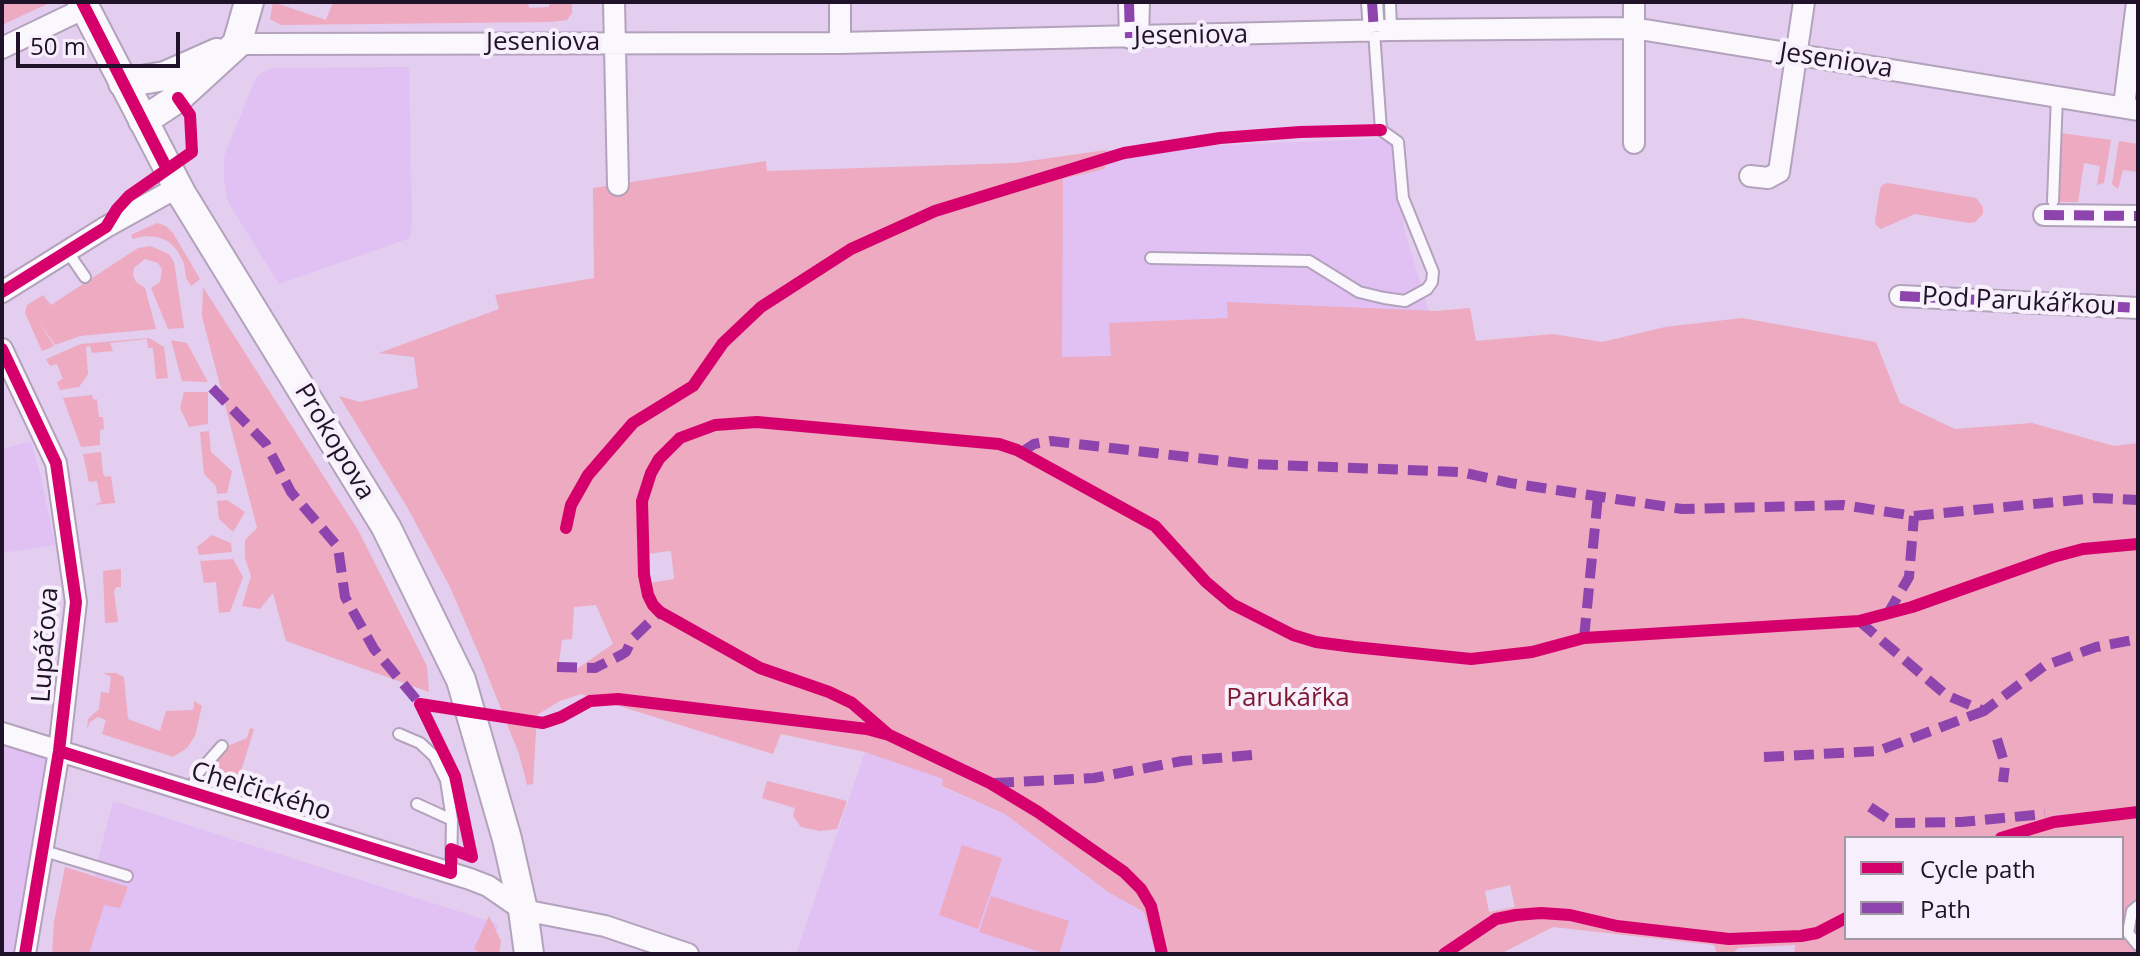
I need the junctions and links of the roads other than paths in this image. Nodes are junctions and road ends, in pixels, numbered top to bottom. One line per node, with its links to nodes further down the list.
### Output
1 (249, 2): 17 (street)
2 (614, 2): 15 (street)
3 (840, 2): 16 (street)
4 (1129, 2): 14 (street)
5 (1144, 2): 14 (lane)
6 (1372, 2): 13 (street)
7 (1390, 2): 13 (lane)
8 (1634, 2): 12 (street)
9 (1804, 2): 19 (street)
10 (2137, 2): 22 (street)
11 (83, 5): 18 (street); 20 (street, Prokopova)
12 (1633, 28): 13 (street, Jeseniova); 19 (street, Jeseniova); 24 (street)
13 (1382, 31): 14 (street, Jeseniova); 31 (lane)
14 (1137, 38): 16 (street, Jeseniova)
15 (615, 42): 16 (street, Jeseniova); 17 (street, Jeseniova); 26 (street)
16 (840, 43)
17 (237, 44): 20 (street); 23 (street)
18 (2, 48)
19 (1796, 55): 21 (street, Jeseniova); 25 (street)
20 (123, 83): 23 (street, Prokopova)
21 (2057, 96): 22 (street, Jeseniova); 28 (lane)
22 (2131, 108)
23 (143, 121): 27 (street, Prokopova)
24 (1634, 143)
25 (1750, 176)
26 (618, 185)
27 (178, 187): 30 (street); 48 (street, Prokopova)
28 (2048, 208): 29 (street)
29 (2138, 216)
30 (67, 251): 32 (lane); 33 (street)
31 (1151, 258)
32 (85, 277)
33 (2, 292)
34 (1900, 296): 35 (street, Pod Parukářkou)
35 (2138, 308)
36 (2, 349): 40 (street, Lupáčova)
37 (2, 733): 40 (street, Chelčického)
38 (399, 734): 43 (lane)
39 (222, 746): 41 (lane)
40 (59, 751): 41 (street, Chelčického); 44 (street, Lupáčova)
41 (190, 793): 45 (street, Chelčického)
42 (417, 804): 43 (lane)
43 (452, 820): 45 (lane)
44 (41, 850): 46 (lane); 50 (street, Lupáčova)
45 (451, 873): 48 (street, Chelčického)
46 (127, 876)
47 (2138, 906): 49 (lane)
48 (523, 910): 51 (street, Prokopova); 52 (street, Chelčického)
49 (2138, 945)
50 (25, 954)
51 (529, 954)
52 (688, 954)

